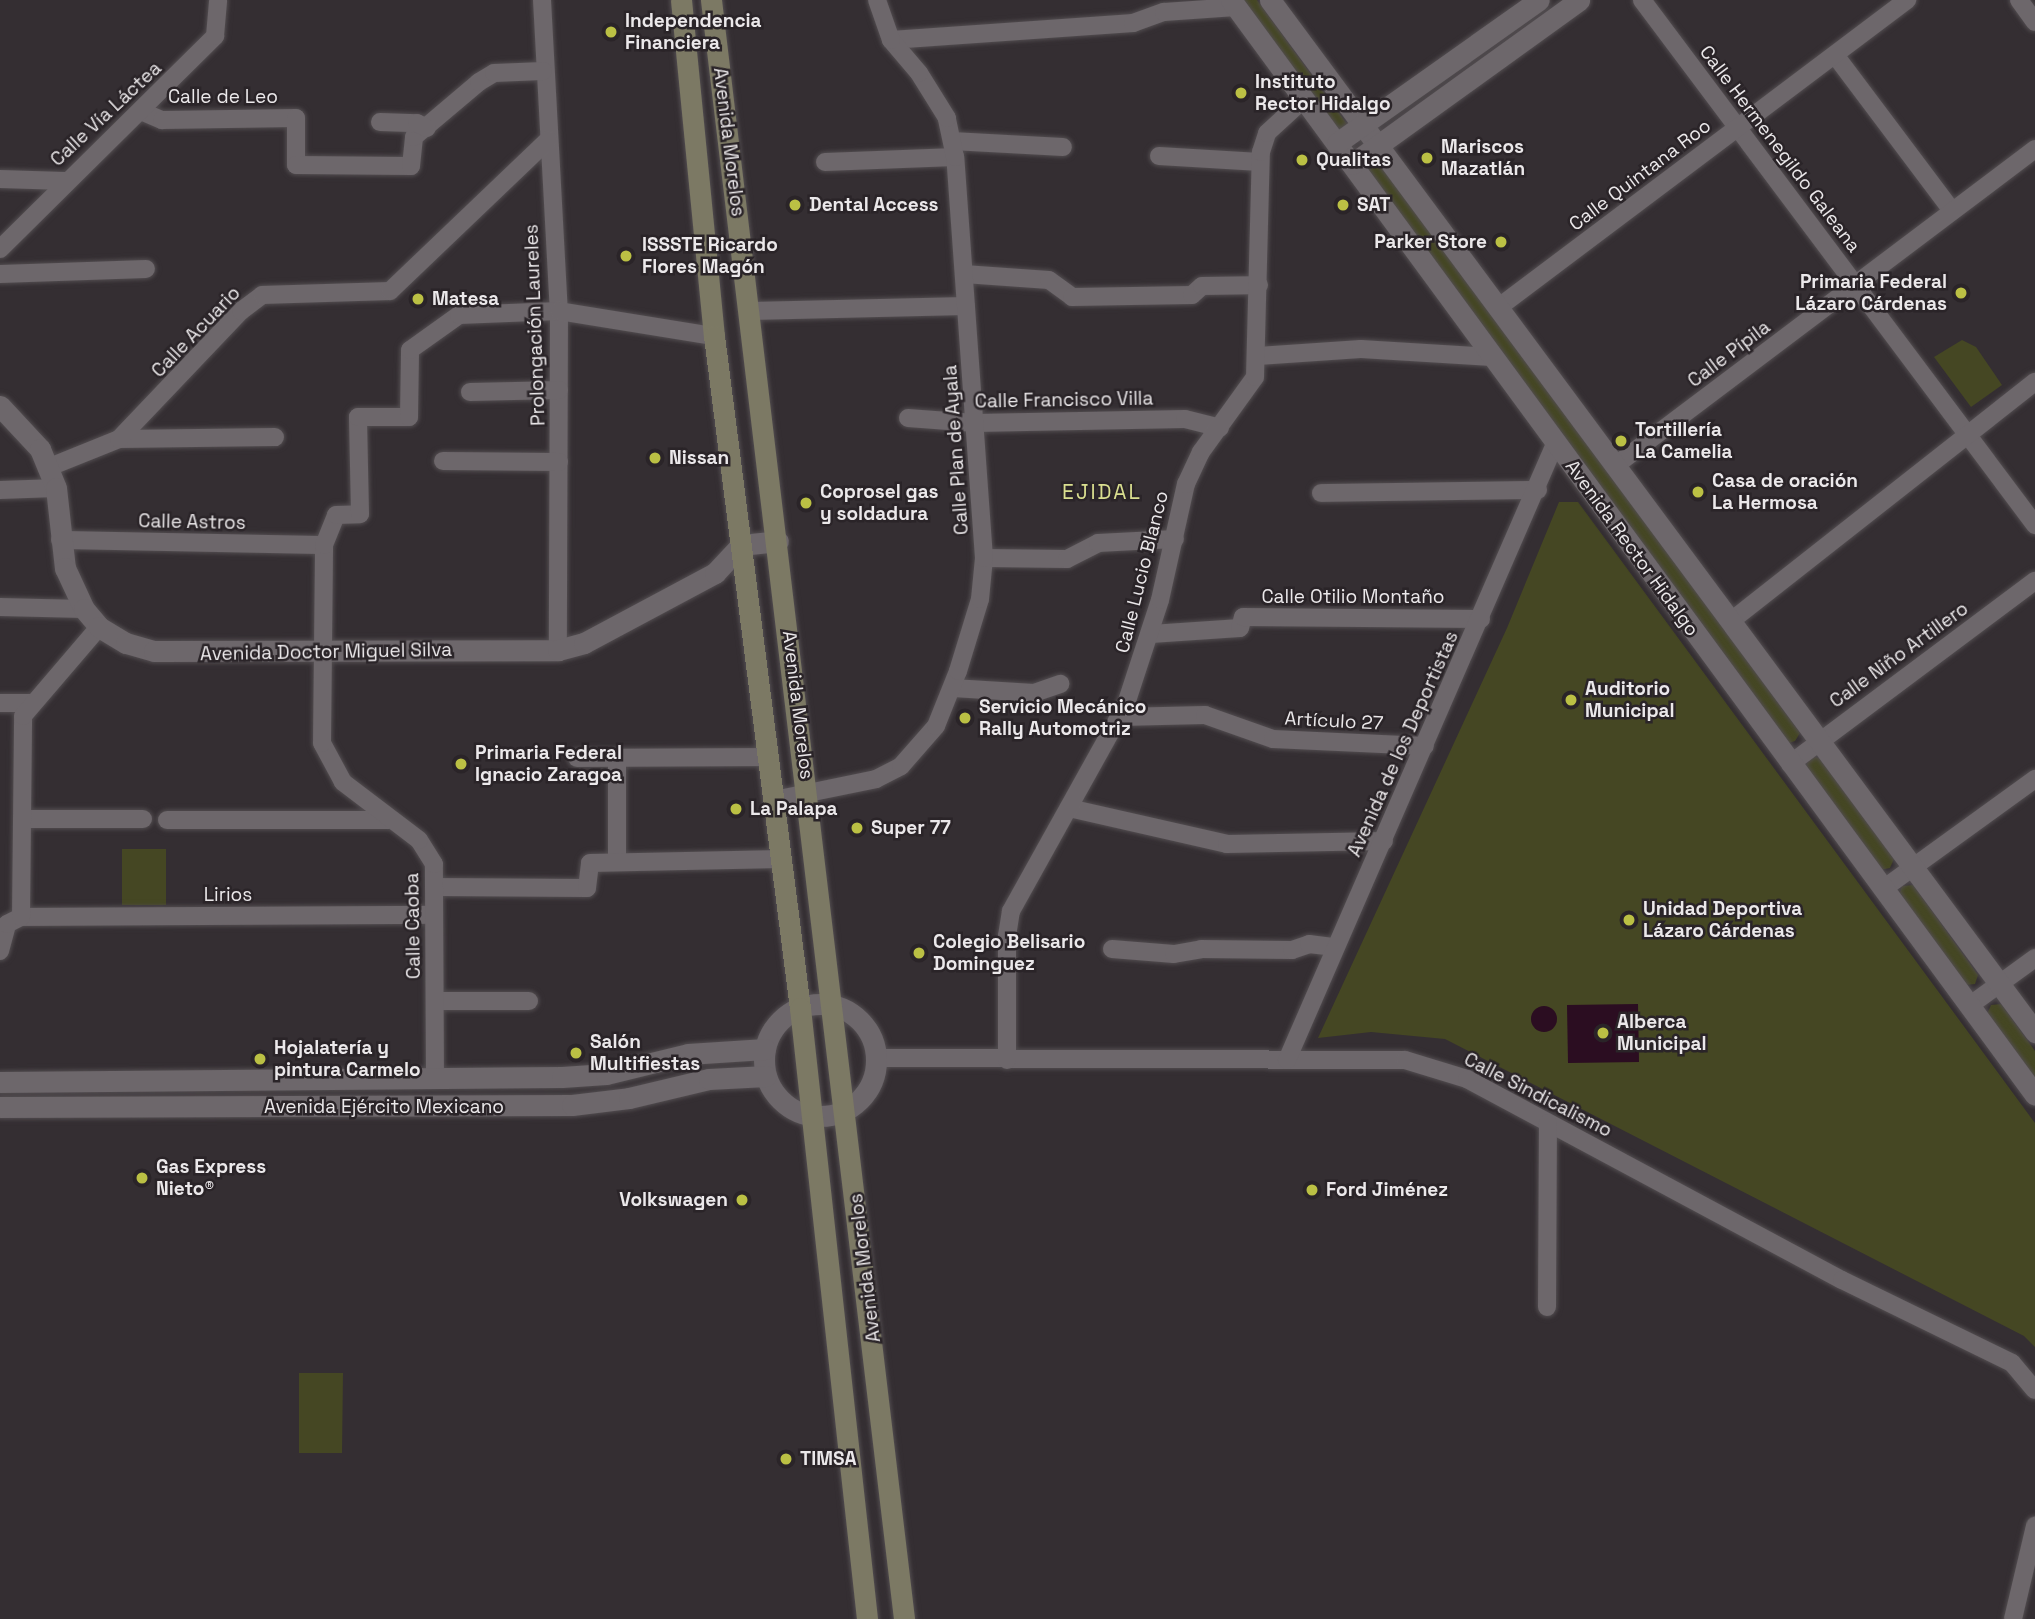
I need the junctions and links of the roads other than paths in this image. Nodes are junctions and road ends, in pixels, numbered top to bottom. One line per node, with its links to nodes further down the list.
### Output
1 (218, 0): 18 (street, Calle Vía Láctea)
2 (542, 0): 16 (street, Prolongación Laureles)
3 (681, 0): 46 (main road, Avenida Morelos)
4 (711, 0): 45 (main road, Avenida Morelos)
5 (877, 0): 14 (street, Calle Plan de Ayala)
6 (1270, 0): 20 (street, Avenida Rector Hidalgo)
7 (1539, 0): 20 (street)
8 (1579, 0): 25 (street)
9 (1642, 0): 21 (street, Calle Hermenegildo Galeana)
10 (1907, 0): 15 (street, Calle Quintana Roo)
11 (2019, 0): 13 (street)
12 (1233, 4): 14 (street); 17 (street, Avenida Rector Hidalgo)
13 (2035, 22)
14 (891, 40): 27 (street, Calle Plan de Ayala)
15 (1835, 55): 21 (street, Calle Quintana Roo); 35 (street)
16 (543, 71): 22 (street, Calle de Leo); 23 (street, Prolongación Laureles)
17 (1304, 99): 24 (street, Avenida Rector Hidalgo); 31 (street, Calle Lucio Blanco)
18 (143, 112): 22 (street, Calle de Leo); 34 (street, Calle Vía Láctea)
19 (380, 122): 22 (street)
20 (1363, 123): 24 (street); 25 (street, Avenida Rector Hidalgo)
21 (1738, 127): 40 (street, Calle Hermenegildo Galeana); 43 (street, Calle Quintana Roo)
22 (427, 128)
23 (548, 140): 44 (street, Prolongación Laureles); 58 (street, Calle Acuario)
24 (1337, 143): 32 (street, Avenida Rector Hidalgo)
25 (1379, 145): 32 (street); 43 (street, Avenida Rector Hidalgo)
26 (1063, 147): 27 (street)
27 (953, 149): 30 (street); 39 (street, Calle Plan de Ayala)
28 (2035, 149): 35 (street, Calle Pípila)
29 (1159, 156): 31 (street)
30 (825, 162)
31 (1260, 162): 41 (street, Calle Lucio Blanco)
32 (1352, 164): 48 (street, Avenida Rector Hidalgo)
33 (0, 179): 34 (street)
34 (65, 181): 36 (street, Calle Vía Láctea)
35 (1952, 211): 40 (street, Calle Pípila)
36 (0, 249)
37 (146, 269): 38 (street)
38 (0, 274)
39 (964, 274): 41 (street); 42 (street, Calle Plan de Ayala)
40 (1856, 284): 56 (street, Calle Hermenegildo Galeana); 62 (street, Calle Pípila)
41 (1259, 285): 47 (street, Calle Lucio Blanco)
42 (966, 306): 45 (street); 54 (street, Calle Plan de Ayala)
43 (1499, 307): 62 (street, Avenida Rector Hidalgo)
44 (559, 311): 46 (street); 50 (street, Prolongación Laureles); 72 (street)
45 (750, 311): 71 (main road, Avenida Morelos)
46 (714, 336): 73 (main road, Avenida Morelos)
47 (1258, 356): 48 (street); 55 (street, Calle Lucio Blanco)
48 (1492, 357): 59 (street, Avenida Rector Hidalgo)
49 (2035, 382): 56 (street)
50 (559, 390): 51 (street); 61 (street, Prolongación Laureles)
51 (470, 392)
52 (0, 406): 63 (street, Avenida Doctor Miguel Silva)
53 (908, 418): 54 (street, Calle Francisco Villa)
54 (975, 423): 55 (street, Calle Francisco Villa); 74 (street, Calle Plan de Ayala)
55 (1220, 428): 69 (street, Calle Lucio Blanco)
56 (1968, 433): 68 (street, Calle Hermenegildo Galeana); 79 (street)
57 (275, 437): 58 (street)
58 (119, 439): 63 (street, Calle Acuario)
59 (1555, 444): 66 (street, Avenida de los Deportistas); 94 (street, Avenida Rector Hidalgo)
60 (443, 461): 61 (street)
61 (559, 462): 82 (street, Prolongación Laureles)
62 (1616, 465): 79 (street, Avenida Rector Hidalgo)
63 (47, 468): 64 (street, Avenida Doctor Miguel Silva)
64 (56, 488): 65 (street); 70 (street, Avenida Doctor Miguel Silva)
65 (0, 490)
66 (1538, 490): 67 (street); 78 (street, Avenida de los Deportistas)
67 (1321, 493)
68 (2035, 525)
69 (1175, 539): 74 (street); 81 (street, Calle Lucio Blanco)
70 (60, 540): 72 (street, Calle Astros); 77 (street, Avenida Doctor Miguel Silva)
71 (778, 541): 73 (street); 96 (main road, Avenida Morelos)
72 (324, 545): 83 (street, Calle Caoba)
73 (741, 545): 82 (street, Avenida Doctor Miguel Silva); 91 (main road, Avenida Morelos)
74 (984, 558): 85 (street, Calle Plan de Ayala)
75 (2035, 581): 89 (street, Calle Niño Artillero)
76 (0, 607): 77 (street)
77 (84, 609): 80 (street, Avenida Doctor Miguel Silva)
78 (1481, 619): 81 (street, Calle Otilio Montaño); 90 (street, Avenida de los Deportistas)
79 (1731, 621): 89 (street, Avenida Rector Hidalgo)
80 (99, 626): 83 (street, Avenida Doctor Miguel Silva); 87 (street)
81 (1151, 634): 88 (street, Calle Lucio Blanco)
82 (558, 650): 83 (street, Avenida Doctor Miguel Silva)
83 (320, 652): 102 (street, Calle Caoba)
84 (1060, 684): 85 (street)
85 (953, 688): 96 (street, Calle Plan de Ayala)
86 (0, 703): 87 (street)
87 (30, 703): 100 (street)
88 (1120, 717): 90 (street, Artículo 27); 98 (street, Calle Lucio Blanco)
89 (1817, 741): 94 (street, Calle Niño Artillero); 106 (street, Avenida Rector Hidalgo)
90 (1425, 746): 103 (street, Avenida de los Deportistas)
91 (768, 757): 93 (street); 97 (main road, Avenida Morelos)
92 (577, 758): 93 (street)
93 (617, 758): 105 (street)
94 (1790, 764): 108 (street, Avenida Rector Hidalgo)
95 (2035, 779): 106 (street)
96 (809, 796): 97 (street, Calle Plan de Ayala); 118 (main road, Avenida Morelos)
97 (774, 800): 104 (main road, Avenida Morelos)
98 (1069, 808): 103 (street); 124 (street, Calle Lucio Blanco)
99 (143, 819): 100 (street)
100 (22, 820): 110 (street)
101 (167, 820): 102 (street)
102 (389, 820): 107 (street, Calle Caoba)
103 (1384, 841): 111 (street, Avenida de los Deportistas)
104 (781, 859): 105 (street); 120 (main road, Avenida Morelos)
105 (617, 862): 107 (street)
106 (1913, 867): 108 (street); 115 (street, Avenida Rector Hidalgo)
107 (434, 887): 109 (street, Calle Caoba)
108 (1883, 889): 119 (street, Avenida Rector Hidalgo)
109 (434, 915): 110 (street, Lirios); 117 (street, Calle Caoba)
110 (21, 917): 113 (street)
111 (1335, 947): 112 (street); 125 (street, Avenida de los Deportistas)
112 (1112, 949)
113 (0, 951)
114 (2035, 958): 115 (street)
115 (2000, 984): 119 (street); 121 (street, Avenida Rector Hidalgo)
116 (529, 1000): 117 (street)
117 (435, 1001): 129 (street, Calle Caoba)
118 (831, 1006): 120 (street); 123 (street); 137 (main road, Avenida Morelos)
119 (1969, 1006): 132 (street, Avenida Rector Hidalgo)
120 (800, 1008): 122 (street); 138 (main road, Avenida Morelos)
121 (2035, 1032)
122 (765, 1049): 126 (street, Avenida Ejército Mexicano); 127 (street)
123 (876, 1058): 124 (street, Calle Sindicalismo); 137 (street)
124 (1007, 1060): 125 (street, Calle Sindicalismo)
125 (1287, 1060): 139 (street, Calle Sindicalismo)
126 (586, 1075): 128 (street, Avenida Ejército Mexicano); 133 (street)
127 (766, 1076): 133 (street, Avenida Ejército Mexicano); 138 (street)
128 (528, 1077): 129 (street, Avenida Ejército Mexicano); 134 (street)
129 (435, 1079): 130 (street, Avenida Ejército Mexicano)
130 (219, 1081): 131 (street, Avenida Ejército Mexicano); 136 (street)
131 (0, 1082)
132 (2035, 1095)
133 (588, 1104): 134 (street, Avenida Ejército Mexicano)
134 (528, 1106): 136 (street, Avenida Ejército Mexicano)
135 (0, 1107): 136 (street, Avenida Ejército Mexicano)
136 (219, 1108)
137 (846, 1110): 138 (street); 143 (main road, Avenida Morelos)
138 (808, 1115): 144 (main road, Avenida Morelos)
139 (1548, 1123): 140 (street); 141 (street, Calle Sindicalismo)
140 (1547, 1307)
141 (2035, 1390)
142 (2035, 1526): 147 (street)
143 (897, 1550): 144 (main road); 146 (main road, Avenida Morelos)
144 (859, 1554): 145 (main road, Avenida Morelos)
145 (867, 1619)
146 (904, 1619)
147 (2013, 1619)

